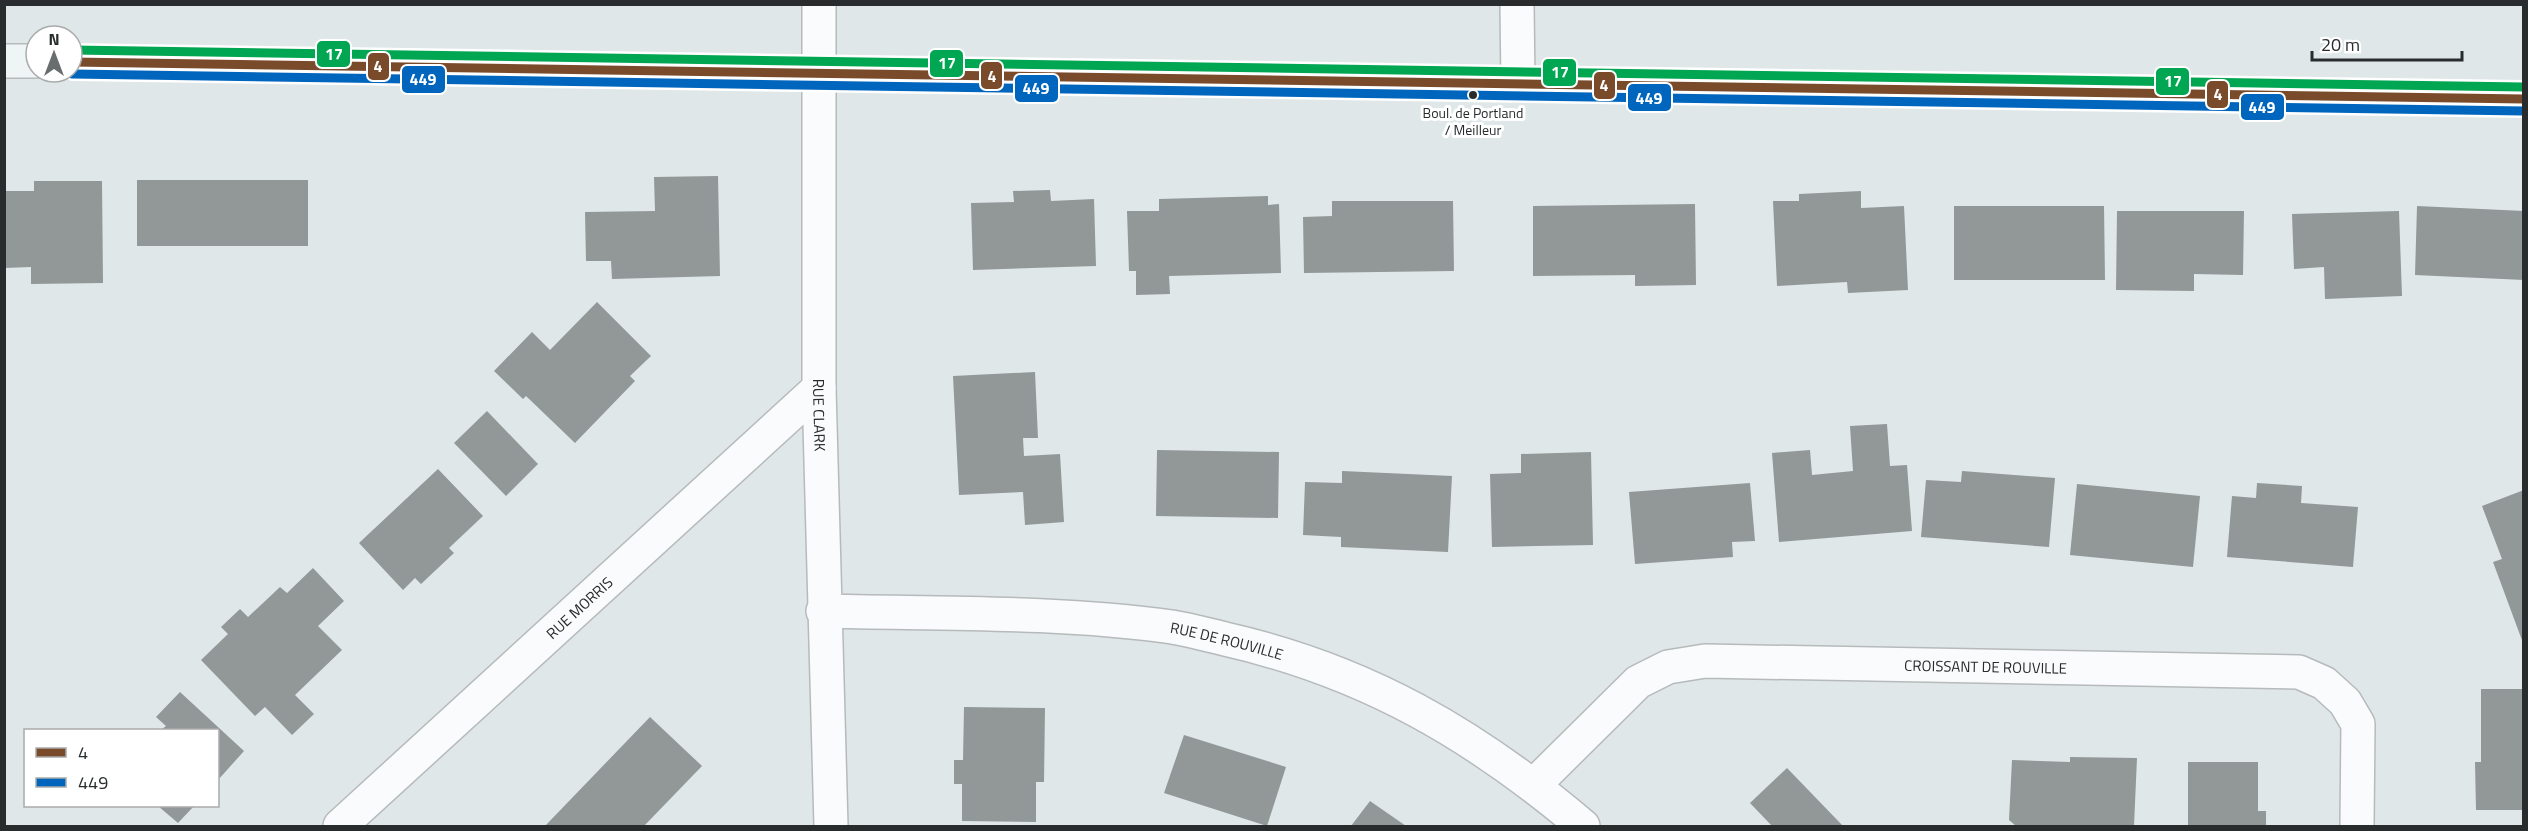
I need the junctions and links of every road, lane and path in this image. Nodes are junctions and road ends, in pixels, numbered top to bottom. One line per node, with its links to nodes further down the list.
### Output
1 (819, 4): 6 (street, RUE CLARK)
2 (1517, 4): 7 (street)
3 (4, 61): 4 (main road)
4 (24, 61)
5 (84, 62): 6 (main road)
6 (819, 74): 7 (main road); 9 (street, RUE CLARK)
7 (1518, 85): 8 (main road)
8 (2523, 99)
9 (819, 388): 10 (street, RUE CLARK); 12 (street, RUE MORRIS)
10 (823, 611): 11 (street, RUE DE ROUVILLE); 13 (street, RUE CLARK)
11 (1534, 785): 14 (street, RUE DE ROUVILLE); 15 (street, CROISSANT DE ROUVILLE)
12 (340, 826)
13 (831, 826)
14 (1583, 826)
15 (2357, 826)

